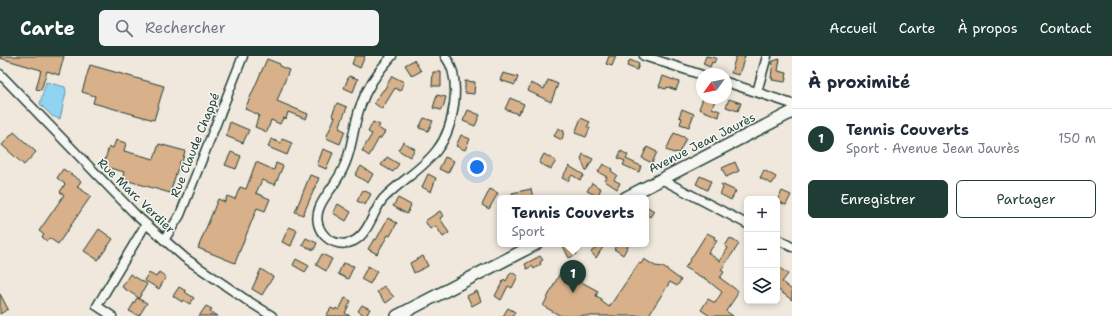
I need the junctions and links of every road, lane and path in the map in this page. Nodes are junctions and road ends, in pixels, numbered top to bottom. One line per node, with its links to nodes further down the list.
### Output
1 (243, 56): 16 (street, Rue Claude Chappé)
2 (392, 56): 3 (street)
3 (445, 56)
4 (644, 56): 6 (street)
5 (767, 56): 9 (street)
6 (696, 73)
7 (0, 74): 15 (street, Rue Marc Verdier)
8 (732, 84): 9 (street)
9 (758, 92): 10 (street)
10 (792, 104)
11 (792, 112): 12 (main road, Avenue Jean Jaurès)
12 (661, 179): 13 (main road, Avenue Jean Jaurès); 14 (street)
13 (631, 195)
14 (744, 222)
15 (146, 224): 16 (street, Rue Marc Verdier); 20 (street)
16 (164, 240): 21 (street, Rue Marc Verdier)
17 (780, 241): 19 (street)
18 (530, 247): 22 (main road)
19 (792, 247)
20 (112, 316)
21 (272, 316)
22 (396, 316)

